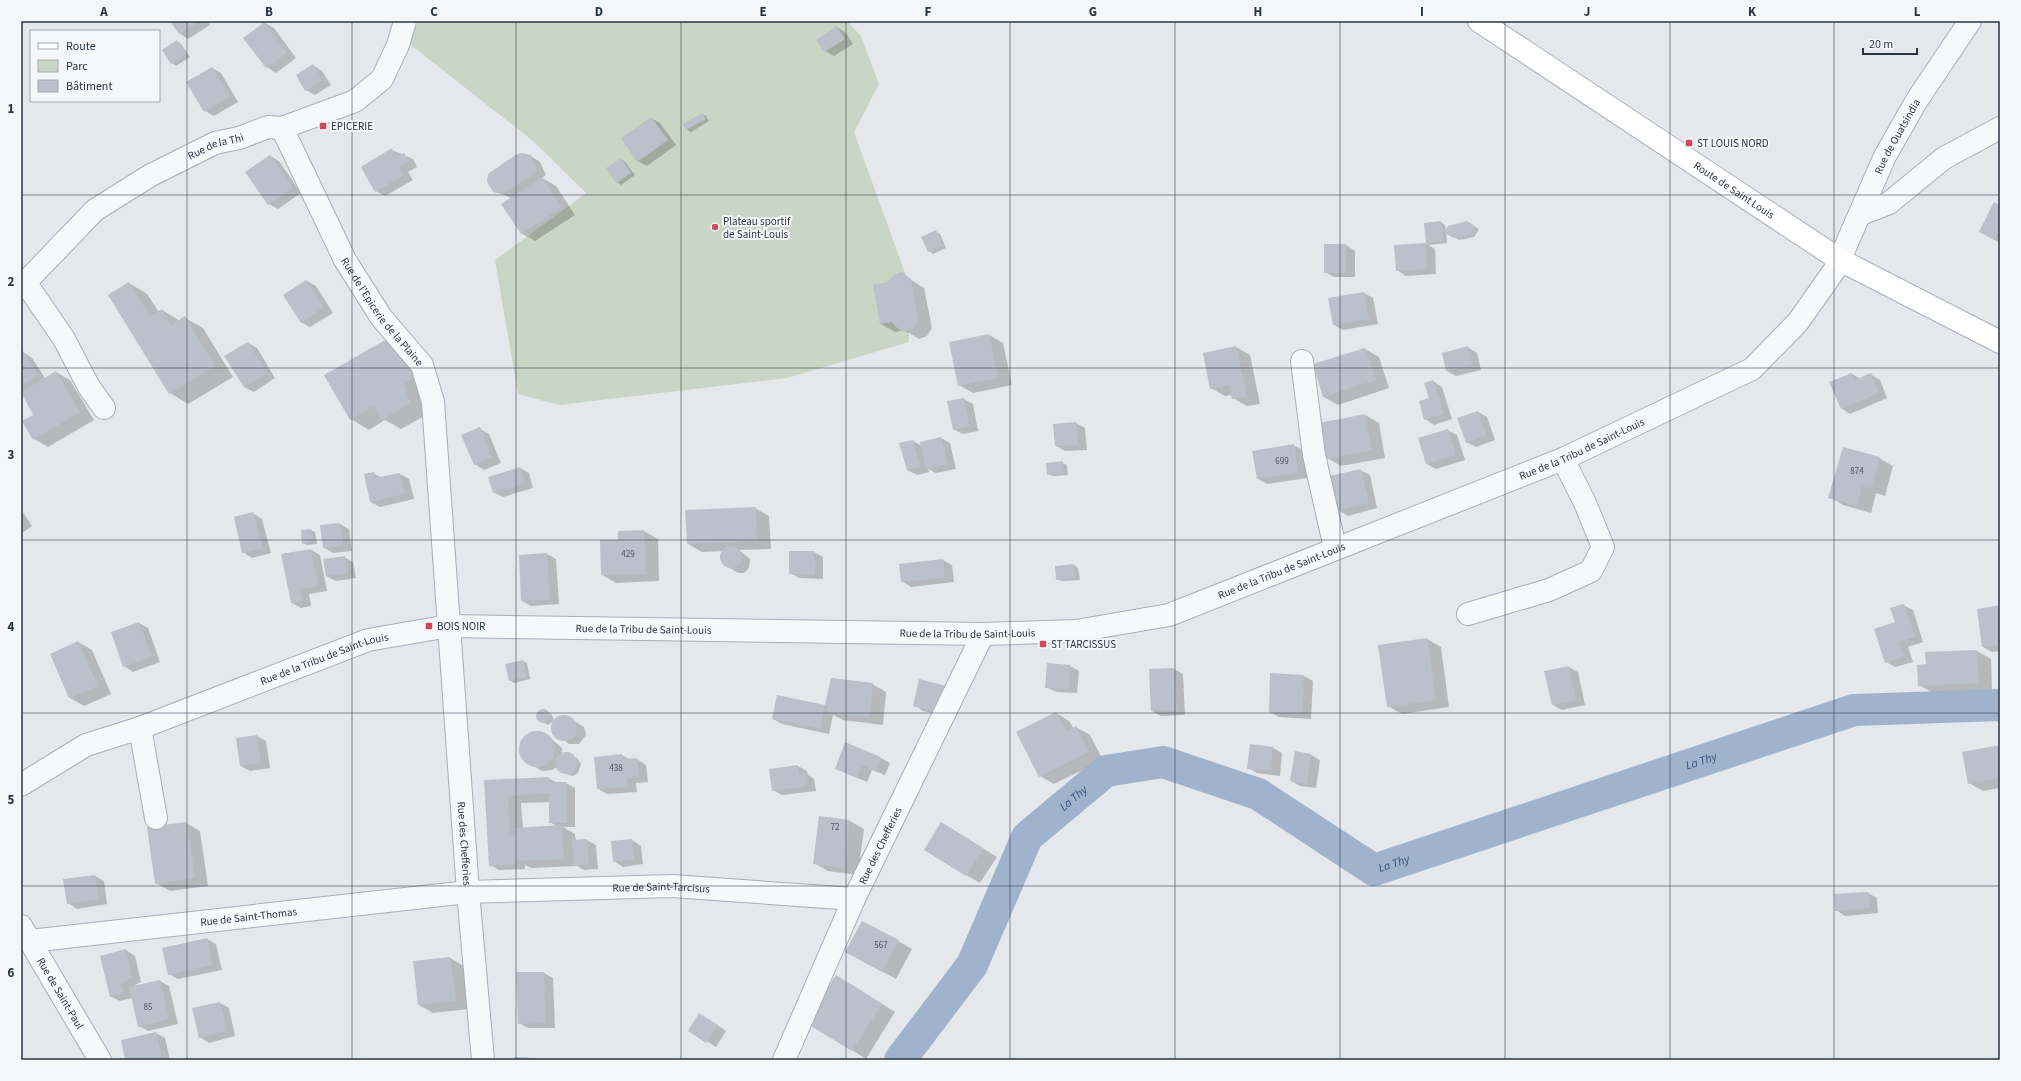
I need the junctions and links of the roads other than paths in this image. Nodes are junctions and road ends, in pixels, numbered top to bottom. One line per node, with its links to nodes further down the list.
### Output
1 (405, 21): 4 (street, Rue de la Thi)
2 (1479, 21): 7 (main road, Route de Saint Louis)
3 (1970, 21): 6 (street, Rue de Ouatsindia)
4 (282, 128): 8 (street, Rue de la Thi); 15 (street, Rue de l'Epicerie de la Plaine)
5 (2000, 128): 6 (street)
6 (1861, 214): 7 (street, Rue de Ouatsindia)
7 (1840, 260): 9 (main road, Route de Saint Louis); 12 (street, Rue de la Tribu de Saint-Louis)
8 (23, 285): 11 (street)
9 (2000, 342)
10 (1302, 361): 13 (street)
11 (104, 408)
12 (1563, 459): 13 (street, Rue de la Tribu de Saint-Louis); 14 (street)
13 (1336, 548): 16 (street, Rue de la Tribu de Saint-Louis)
14 (1468, 614)
15 (449, 626): 16 (street, Rue de la Tribu de Saint-Louis); 17 (street, Rue de la Tribu de Saint-Louis); 20 (street, Rue des Chefferies)
16 (983, 634): 21 (street, Rue des Chefferies)
17 (140, 728): 18 (street, Rue de la Tribu de Saint-Louis); 19 (street)
18 (21, 785)
19 (156, 818)
20 (468, 892): 21 (street, Rue de Saint-Tarcisus); 22 (street, Rue de Saint-Thomas); 24 (street, Rue des Chefferies)
21 (854, 899): 25 (street, Rue des Chefferies)
22 (25, 933): 23 (street, Rue de Saint-Paul)
23 (100, 1060)
24 (483, 1060)
25 (784, 1060)

